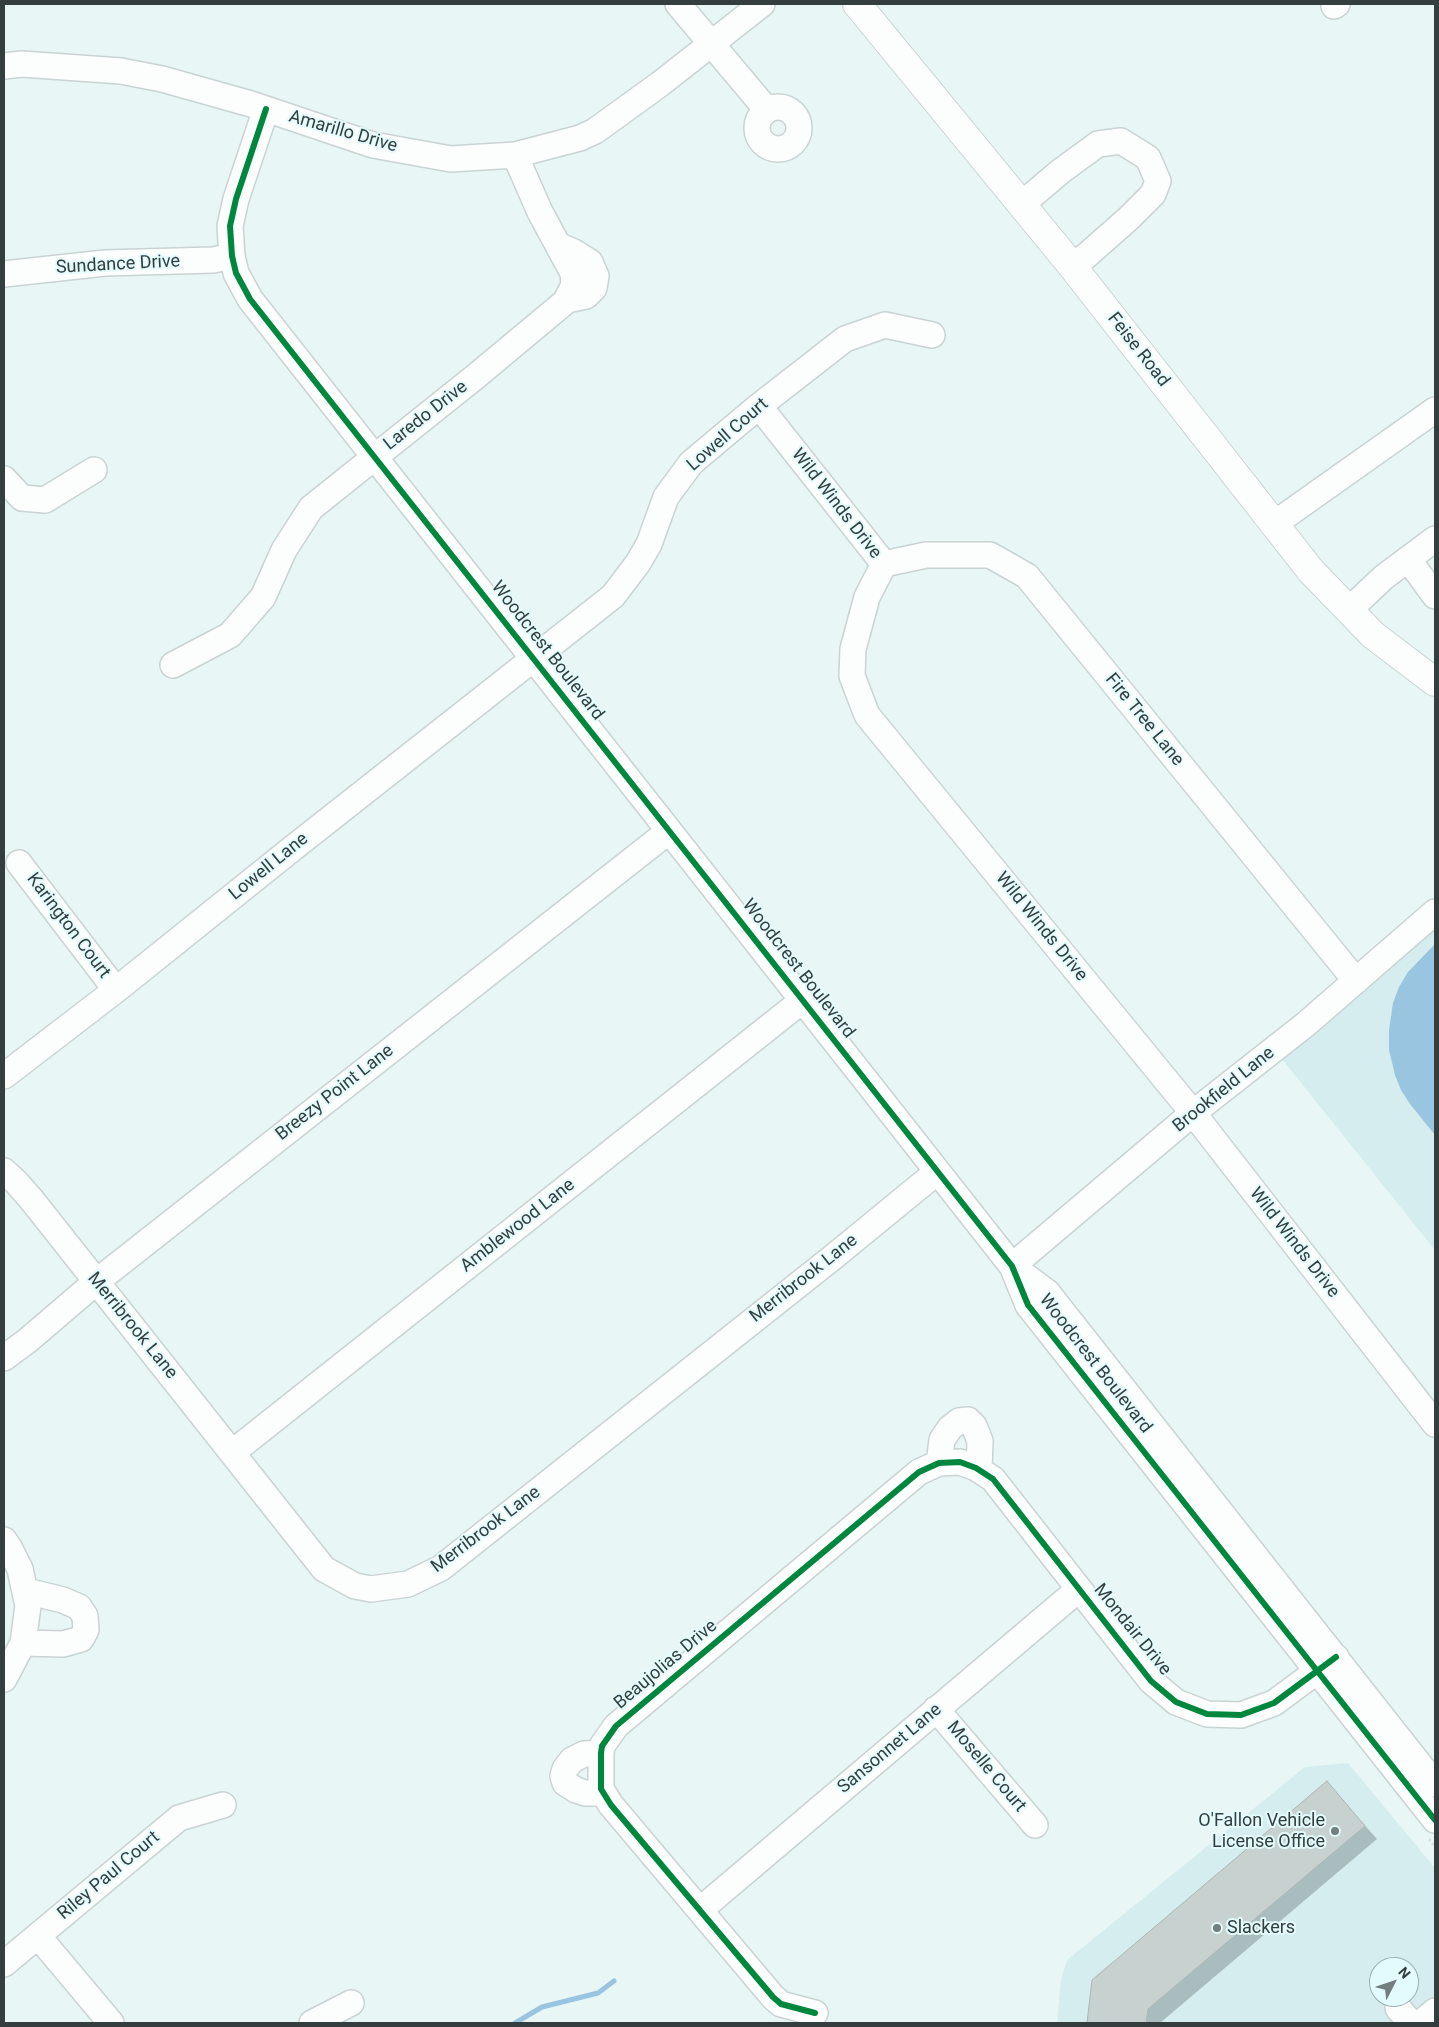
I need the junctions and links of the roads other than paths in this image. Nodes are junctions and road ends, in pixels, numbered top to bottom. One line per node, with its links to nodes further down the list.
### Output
1 (678, 4): 4 (street)
2 (762, 4): 4 (street, Amarillo Drive)
3 (857, 4): 9 (main road, Feise Road)
4 (711, 44): 7 (street); 8 (street, Amarillo Drive)
5 (4, 66): 6 (street, Amarillo Drive)
6 (266, 109): 8 (street, Amarillo Drive); 10 (street, Woodcrest Boulevard)
7 (767, 110)
8 (515, 155): 16 (street, Laredo Drive)
9 (1022, 204): 11 (main road, Feise Road); 11 (street)
10 (232, 256): 12 (street, Sundance Drive); 16 (street, Woodcrest Boulevard)
11 (1072, 266): 19 (main road, Feise Road)
12 (4, 274)
13 (932, 335): 14 (street, Lowell Court)
14 (759, 406): 22 (street, Wild Winds Drive); 25 (street, Lowell Court)
15 (1435, 410): 19 (street)
16 (374, 456): 25 (street, Woodcrest Boulevard); 26 (street, Laredo Drive)
17 (94, 470): 18 (street)
18 (4, 479)
19 (1274, 524): 24 (main road, Feise Road)
20 (1435, 538): 21 (street)
21 (1408, 559): 23 (street); 24 (street)
22 (884, 564): 31 (street, Fire Tree Lane); 35 (street, Wild Winds Drive)
23 (1435, 596)
24 (1349, 610): 27 (main road, Feise Road)
25 (535, 659): 28 (street, Woodcrest Boulevard); 32 (street, Lowell Lane)
26 (173, 665)
27 (1435, 682)
28 (669, 831): 33 (street, Woodcrest Boulevard); 39 (street, Breezy Point Lane)
29 (19, 863): 32 (street, Karington Court)
30 (1435, 912): 31 (street, Brookfield Lane)
31 (1356, 981): 35 (street, Brookfield Lane)
32 (116, 990): 34 (street, Lowell Lane)
33 (804, 1000): 37 (street, Woodcrest Boulevard); 42 (street, Amblewood Lane)
34 (4, 1076)
35 (1194, 1113): 38 (street, Brookfield Lane); 41 (street, Wild Winds Drive)
36 (4, 1171): 39 (street, Merribrook Lane)
37 (937, 1172): 38 (street, Woodcrest Boulevard); 42 (street, Merribrook Lane)
38 (1012, 1266): 49 (street, Woodcrest Boulevard)
39 (96, 1282): 40 (street, Breezy Point Lane); 42 (street, Merribrook Lane)
40 (4, 1358)
41 (1435, 1424)
42 (233, 1452)
43 (939, 1463): 44 (street, Mondair Drive); 44 (street); 52 (street, Beaujolias Drive)
44 (979, 1470): 46 (street, Mondair Drive)
45 (4, 1540): 47 (street)
46 (1079, 1589): 49 (street, Mondair Drive); 51 (street, Sansonnet Lane)
47 (26, 1592): 48 (street); 48 (street)
48 (23, 1643): 50 (street)
49 (1327, 1665): 53 (street, Woodcrest Boulevard); 56 (street, Woodcrest Boulevard)
50 (4, 1679)
51 (936, 1710): 57 (street, Moselle Court); 58 (street, Sansonnet Lane)
52 (601, 1753): 54 (street, Beaujolias Drive); 54 (street)
53 (1435, 1784)
54 (603, 1793): 58 (street)
55 (223, 1805): 59 (street, Riley Paul Court)
56 (1435, 1820)
57 (1035, 1825)
58 (700, 1910): 63 (street)
59 (38, 1936): 60 (street, Riley Paul Court); 64 (street)
60 (4, 1964)
61 (352, 2003): 65 (street)
62 (1435, 2012): 66 (street)
63 (815, 2013)
64 (112, 2023)
65 (312, 2023)
66 (1421, 2023)

